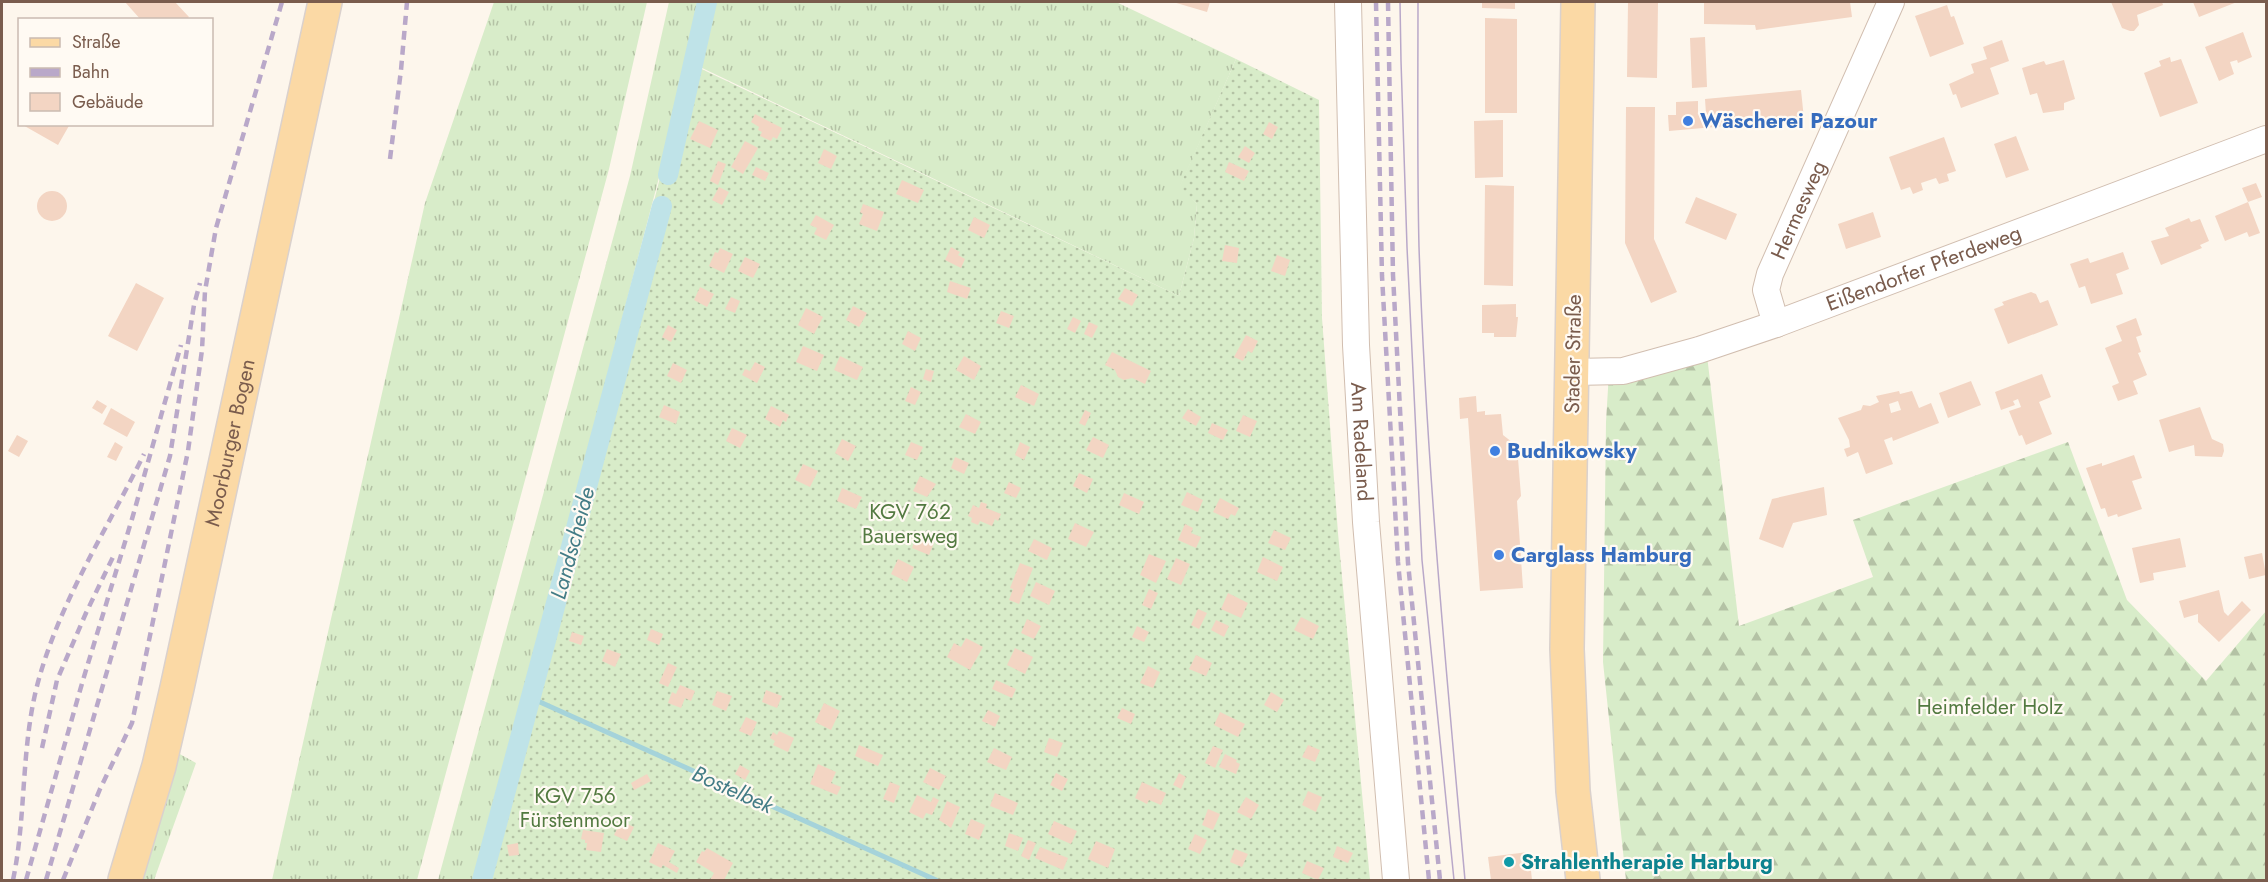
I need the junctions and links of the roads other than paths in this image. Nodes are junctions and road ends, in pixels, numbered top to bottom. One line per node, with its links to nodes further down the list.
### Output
1 (325, 2): 8 (main road, Moorburger Bogen)
2 (1348, 2): 9 (street, Am Radeland)
3 (1891, 2): 6 (street, Hermesweg)
4 (1577, 3): 7 (main road, Stader Straße)
5 (2266, 140): 6 (street, Eißendorfer Pferdeweg)
6 (1776, 324): 7 (street, Eißendorfer Pferdeweg)
7 (1574, 372): 10 (main road, Stader Straße)
8 (125, 880)
9 (1396, 880)
10 (1582, 880)

